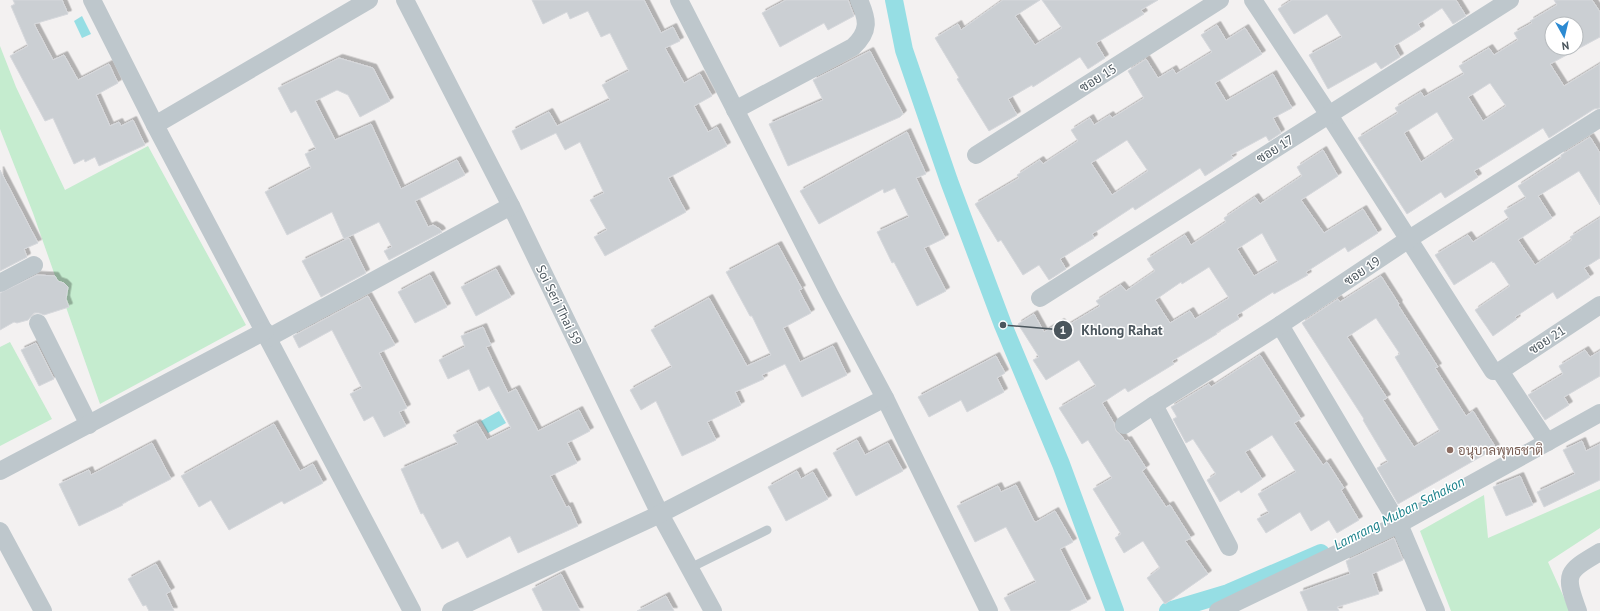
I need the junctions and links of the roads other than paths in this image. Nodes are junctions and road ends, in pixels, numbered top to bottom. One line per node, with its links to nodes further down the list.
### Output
1 (92, 0): 12 (street)
2 (369, 0): 12 (street)
3 (405, 0): 14 (street, Soi Seri Thai 59)
4 (679, 0): 9 (street)
5 (859, 0): 9 (street)
6 (1220, 0): 13 (street, ซอย 15)
7 (1253, 0): 10 (street)
8 (1510, 0): 10 (street, ซอย 17)
9 (735, 110): 24 (street)
10 (1329, 116): 15 (street); 18 (street, ซอย 17)
11 (1600, 118): 15 (street, ซอย 19)
12 (155, 125): 22 (street)
13 (976, 155)
14 (511, 206): 22 (street); 31 (street, Soi Seri Thai 59)
15 (1409, 239): 21 (street, ซอย 19); 23 (street)
16 (34, 264): 17 (street)
17 (0, 283)
18 (1040, 298)
19 (1600, 305): 23 (street, ซอย 21)
20 (38, 323): 27 (street)
21 (1280, 325): 25 (street, ซอย 19); 32 (street)
22 (266, 334): 27 (street); 39 (street)
23 (1496, 371): 29 (street)
24 (886, 398): 31 (street); 42 (street)
25 (1154, 404): 28 (street, ซอย 19); 35 (street)
26 (1600, 413): 29 (street)
27 (89, 425): 30 (street)
28 (1124, 425)
29 (1543, 435): 32 (street)
30 (0, 471)
31 (660, 514): 37 (street, Soi Seri Thai 59); 40 (street)
32 (1395, 517): 43 (street); 44 (street)
33 (767, 530): 37 (lane)
34 (0, 531): 38 (street)
35 (1229, 548)
36 (1600, 552): 45 (street)
37 (690, 568): 41 (street, Soi Seri Thai 59)
38 (43, 611)
39 (412, 611)
40 (451, 611)
41 (713, 611)
42 (989, 611)
43 (1218, 611)
44 (1436, 611)
45 (1578, 611)

